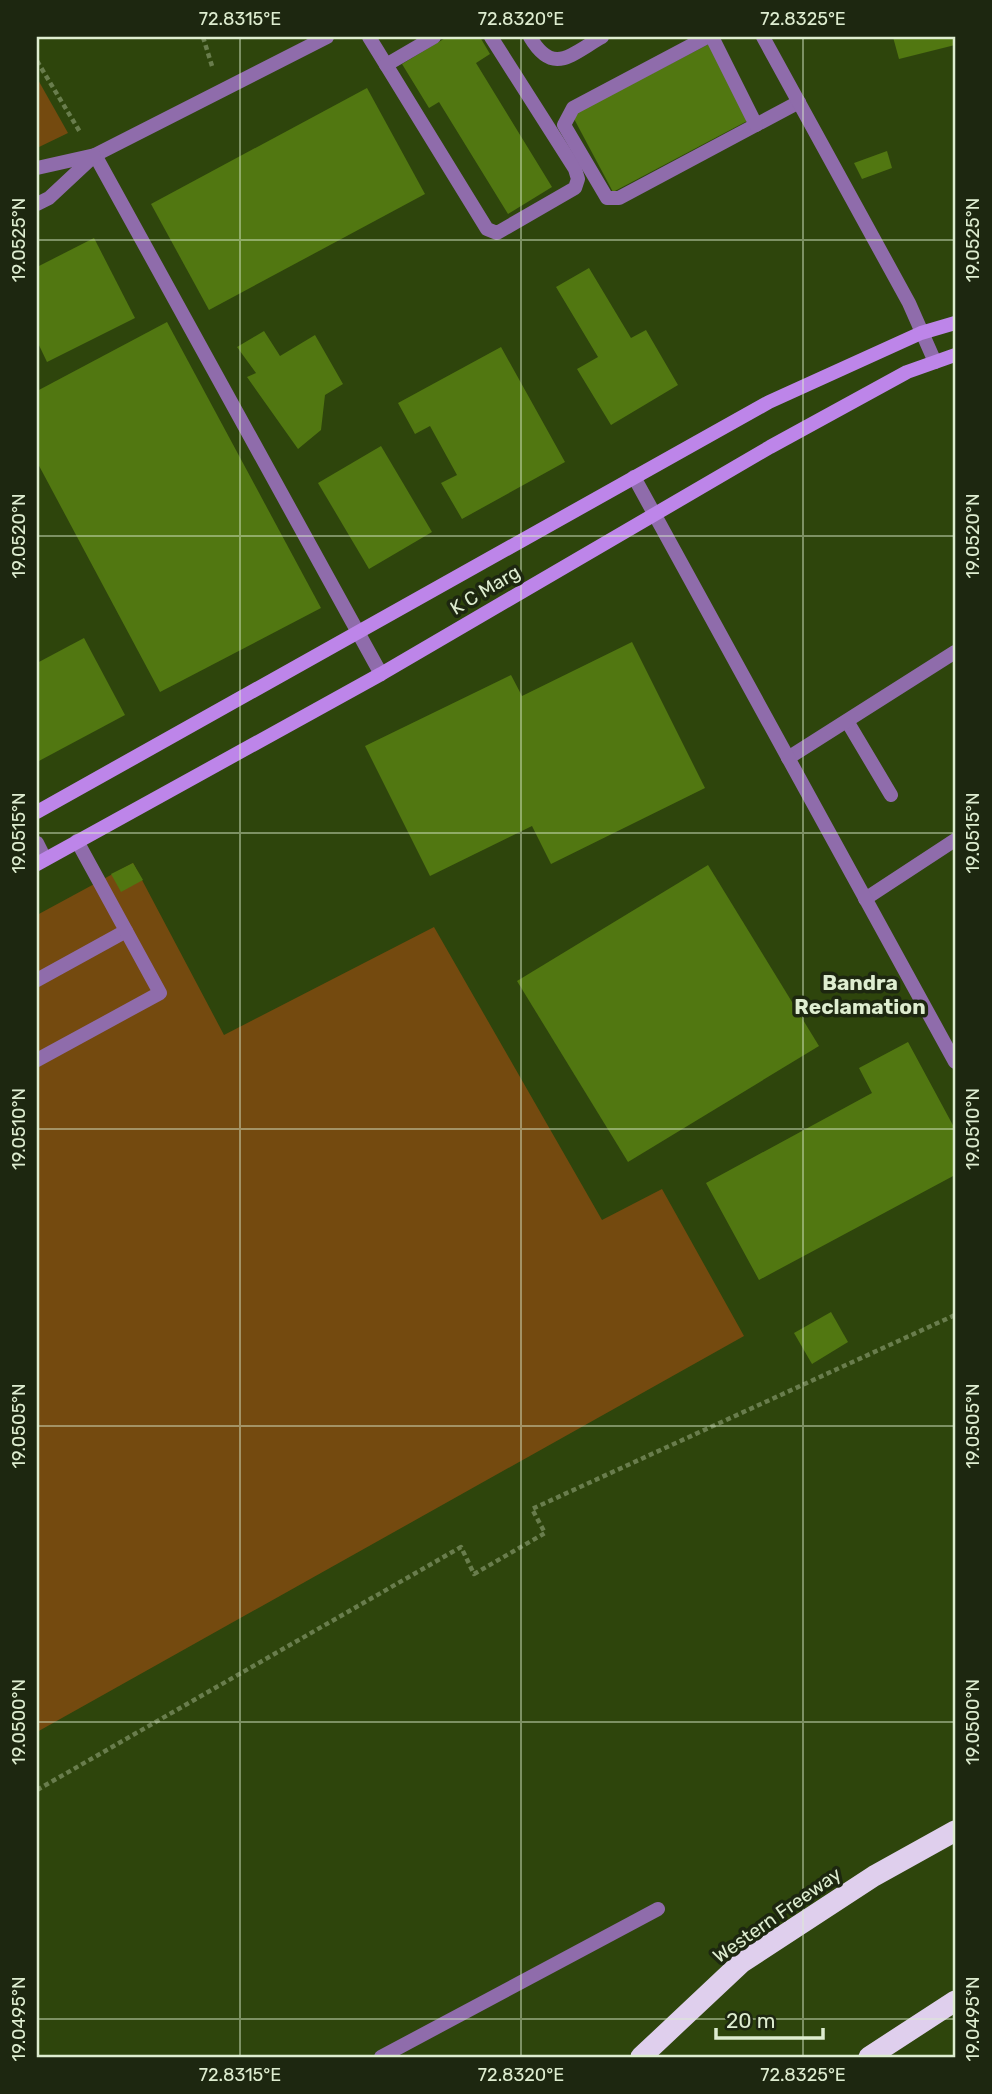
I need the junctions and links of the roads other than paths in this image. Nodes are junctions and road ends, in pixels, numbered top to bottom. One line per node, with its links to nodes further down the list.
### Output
1 (327, 37): 12 (street)
2 (369, 37): 9 (street)
3 (434, 37): 9 (street)
4 (491, 37): 9 (street)
5 (530, 37): 6 (street)
6 (602, 37)
7 (710, 37): 11 (street); 11 (street)
8 (763, 37): 10 (street)
9 (386, 65)
10 (799, 102): 11 (street); 16 (street)
11 (756, 125)
12 (95, 155): 13 (street); 14 (street); 21 (street)
13 (37, 168)
14 (37, 204)
15 (955, 323): 16 (main road, K C Marg)
16 (921, 333): 18 (street); 19 (main road, K C Marg)
17 (955, 355): 18 (main road, K C Marg)
18 (935, 362): 20 (main road, K C Marg)
19 (634, 477): 20 (street); 21 (main road, K C Marg)
20 (654, 514): 23 (main road, K C Marg); 25 (street)
21 (359, 631): 23 (street); 27 (main road, K C Marg)
22 (955, 652): 24 (street)
23 (380, 674): 29 (main road, K C Marg)
24 (847, 721): 25 (street); 26 (street)
25 (788, 758): 32 (street)
26 (891, 796)
27 (37, 812)
28 (955, 840): 32 (street)
29 (77, 841): 31 (main road, K C Marg); 33 (street)
30 (37, 843): 31 (street)
31 (41, 861)
32 (865, 899): 36 (street)
33 (126, 931): 34 (street); 35 (street)
34 (37, 980)
35 (37, 1060)
36 (955, 1062)
37 (955, 1831): 41 (highway, Western Freeway)
38 (659, 1909): 40 (street)
39 (955, 2001): 42 (highway)
40 (381, 2057)
41 (641, 2057)
42 (869, 2057)

